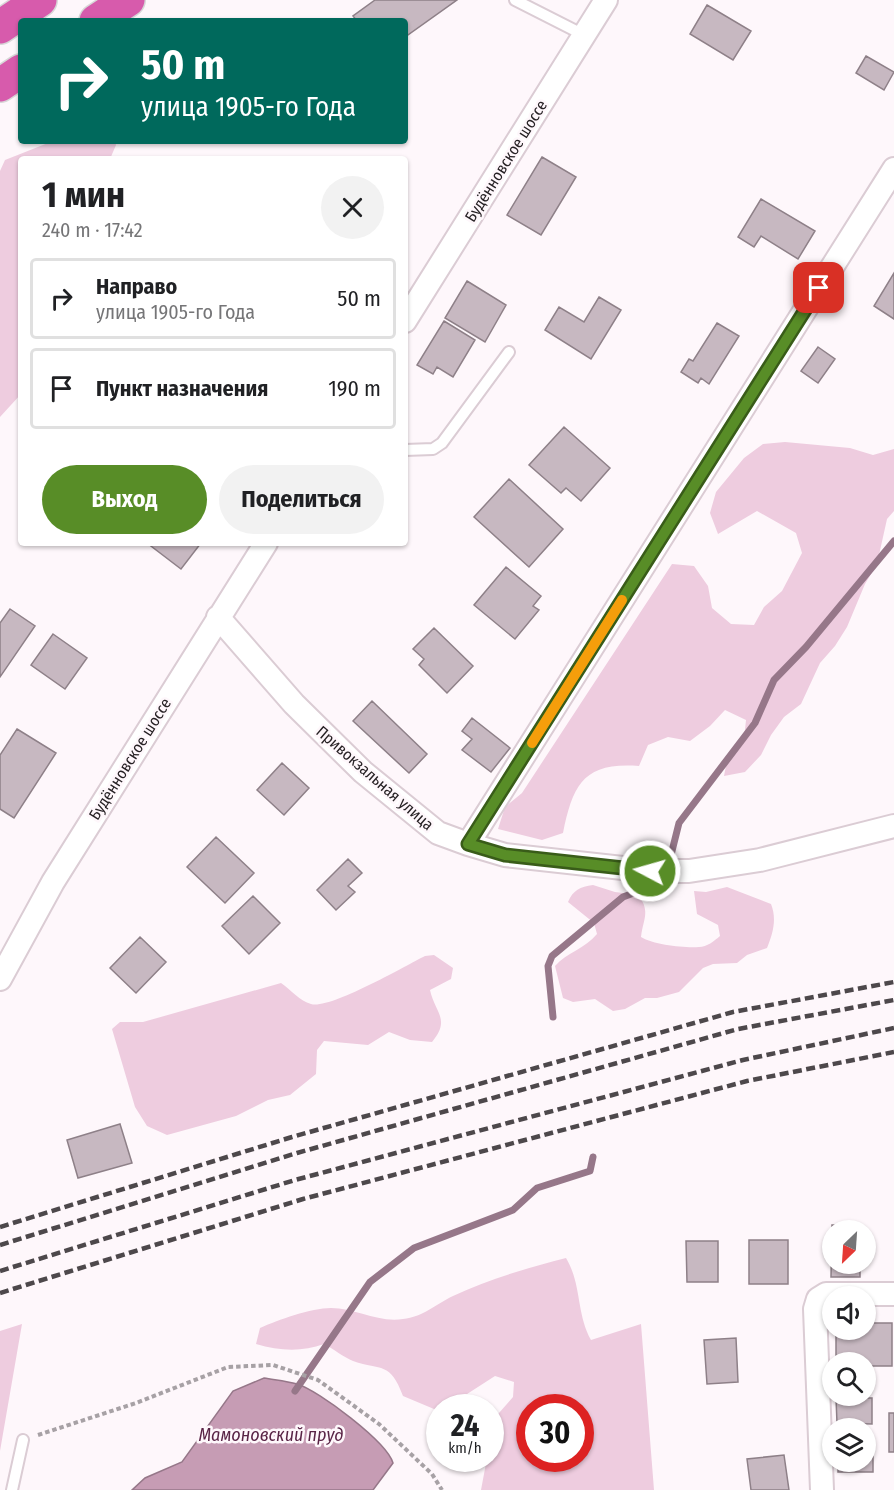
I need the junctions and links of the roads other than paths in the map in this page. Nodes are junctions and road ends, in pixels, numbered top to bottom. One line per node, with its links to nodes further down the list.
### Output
1 (40, 0): 6 (highway)
2 (128, 0): 5 (highway)
3 (515, 0): 7 (lane)
4 (606, 0): 7 (street, Будённовское шоссе)
5 (101, 18)
6 (0, 27)
7 (584, 35): 11 (street, Будённовское шоссе)
8 (18, 73): 9 (highway)
9 (0, 85)
10 (894, 169): 17 (street)
11 (408, 316)
12 (509, 352): 13 (lane)
13 (408, 450)
14 (264, 546): 15 (street, Будённовское шоссе)
15 (218, 617): 17 (street, Привокзальная улица); 18 (street, Будённовское шоссе)
16 (894, 826): 17 (street, Привокзальная улица)
17 (468, 844)
18 (1, 972)
19 (894, 1294): 22 (street)
20 (22, 1440): 21 (lane)
21 (12, 1490)
22 (822, 1490)

